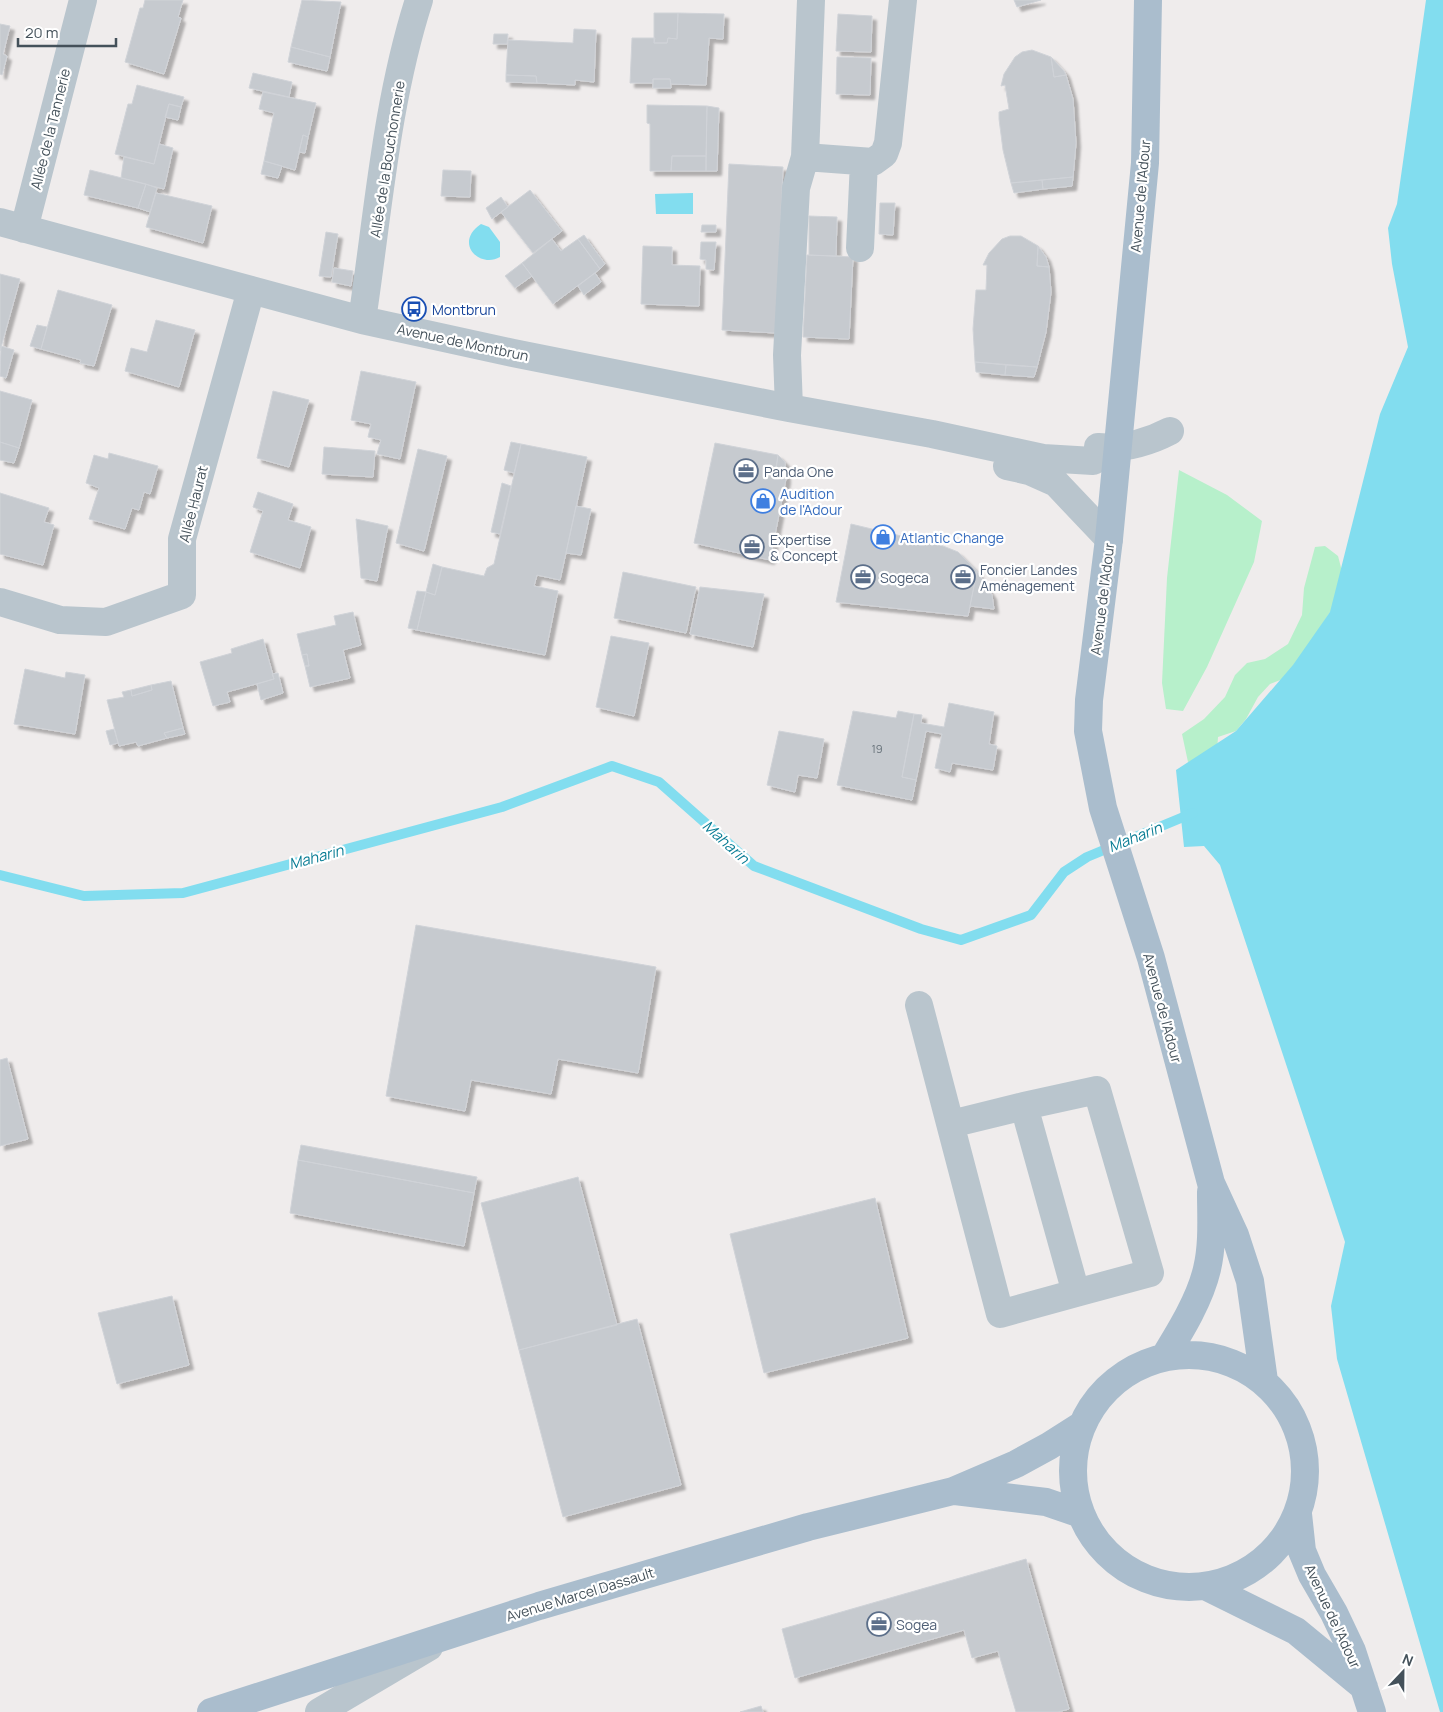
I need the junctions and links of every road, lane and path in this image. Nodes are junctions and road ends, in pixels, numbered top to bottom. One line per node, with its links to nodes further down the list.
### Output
1 (83, 0): 8 (street, Allée de la Tannerie)
2 (419, 0): 11 (street, Allée de la Bouchonnerie)
3 (811, 0): 6 (street)
4 (904, 0): 7 (street)
5 (1148, 0): 15 (main road, Avenue de l'Adour)
6 (805, 157): 7 (street); 12 (street)
7 (864, 162): 9 (street)
8 (12, 226): 10 (street, Avenue de Montbrun)
9 (860, 248)
10 (251, 290): 11 (street, Avenue de Montbrun); 17 (street, Allée Haurat)
11 (362, 320): 12 (street, Avenue de Montbrun)
12 (788, 408): 14 (street, Avenue de Montbrun)
13 (1170, 431): 15 (street, Avenue de Montbrun)
14 (932, 434): 15 (street, Avenue de Montbrun); 16 (street)
15 (1116, 448): 16 (main road, Avenue de l'Adour)
16 (1109, 539): 21 (main road, Avenue de l'Adour)
17 (0, 602)
18 (919, 1005): 20 (street)
19 (1024, 1106): 20 (street); 22 (street); 22 (street)
20 (950, 1124): 22 (street)
21 (1211, 1183): 23 (main road, Avenue de l'Adour); 24 (main road, Avenue de l'Adour)
22 (1076, 1293)
23 (1165, 1356): 24 (main road); 25 (main road)
24 (1264, 1381): 28 (main road)
25 (1082, 1425): 26 (main road, Avenue Marcel Dassault); 27 (main road)
26 (953, 1491): 27 (main road, Avenue Marcel Dassault); 30 (main road, Avenue Marcel Dassault)
27 (1081, 1514): 29 (main road)
28 (1298, 1514): 29 (main road); 31 (main road, Avenue de l'Adour)
29 (1205, 1586): 31 (main road, Avenue de l'Adour)
30 (449, 1635): 32 (main road, Avenue Marcel Dassault); 33 (street)
31 (1369, 1700)
32 (211, 1712)
33 (319, 1712)

